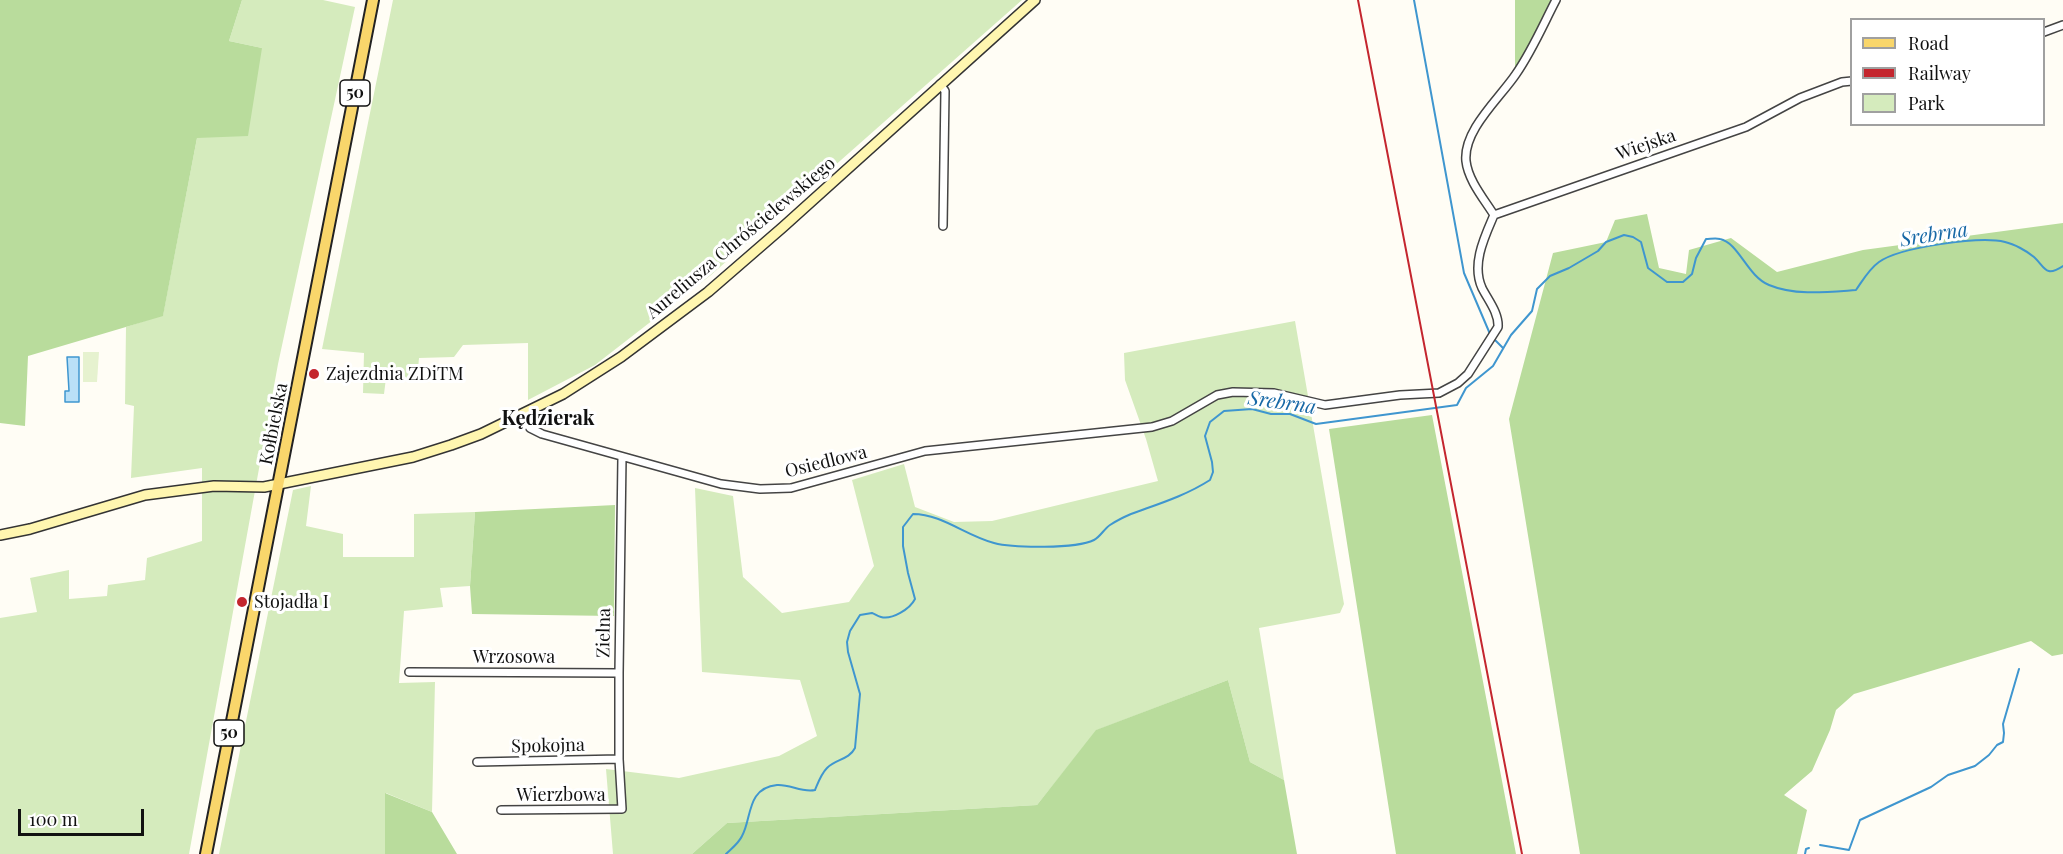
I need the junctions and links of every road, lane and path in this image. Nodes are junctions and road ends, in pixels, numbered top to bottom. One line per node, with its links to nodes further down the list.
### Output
1 (372, 0): 12 (main road, Kołbielska / 50)
2 (1035, 0): 7 (street, Aureliusza Chróścielewskiego)
3 (1556, 0): 8 (street)
4 (2063, 25): 5 (street)
5 (2045, 31)
6 (1850, 81): 8 (street, Wiejska)
7 (940, 84): 9 (street); 10 (street, Aureliusza Chróścielewskiego)
8 (1494, 214): 11 (street, Osiedlowa)
9 (944, 226)
10 (521, 415): 11 (street, Osiedlowa); 12 (street, Aureliusza Chróścielewskiego)
11 (622, 457): 15 (street, Zielna)
12 (278, 485): 13 (street, Aureliusza Chróścielewskiego); 20 (main road, Kołbielska / 50)
13 (0, 535)
14 (409, 672): 15 (street, Wrzosowa)
15 (619, 673): 16 (street, Zielna)
16 (619, 759): 17 (street, Spokojna); 18 (street, Zielna)
17 (477, 762)
18 (622, 809): 19 (street, Wierzbowa)
19 (501, 810)
20 (206, 854)

